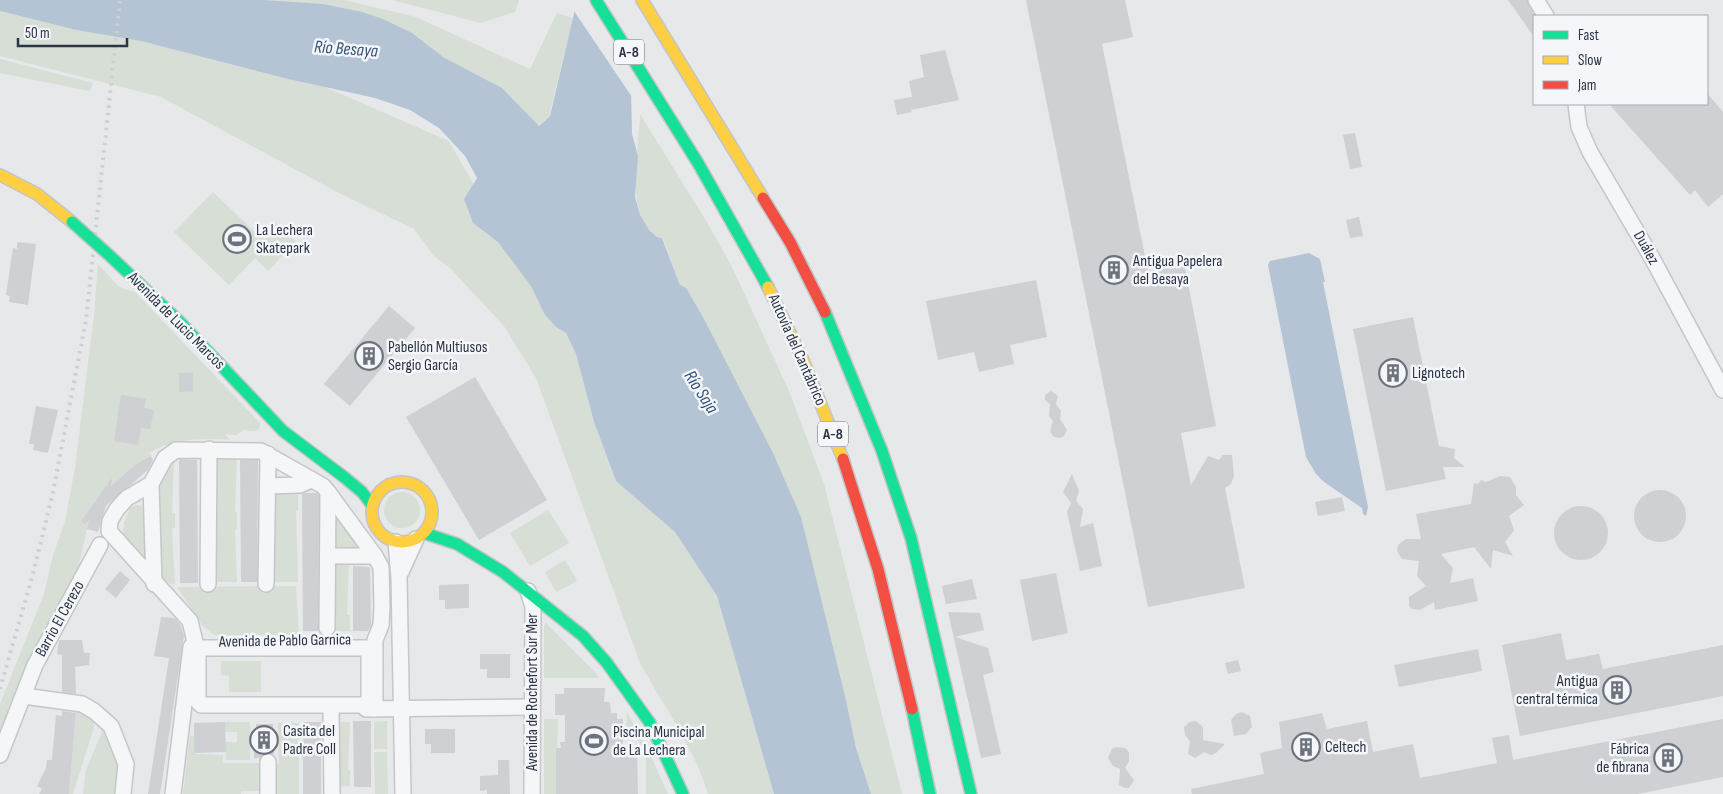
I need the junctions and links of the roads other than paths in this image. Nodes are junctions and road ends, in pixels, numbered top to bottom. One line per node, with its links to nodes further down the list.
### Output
1 (596, 0): 8 (main road, Autovía del Cantábrico / A-8)
2 (642, 0): 7 (main road, A-8)
3 (651, 0): 7 (main road)
4 (1536, 0): 5 (street)
5 (1545, 15)
6 (610, 45): 8 (main road)
7 (686, 71): 52 (main road, A-8)
8 (660, 104): 51 (main road, Autovía del Cantábrico / A-8)
9 (1576, 105): 11 (street, Duález)
10 (0, 175): 14 (main road, Avenida de Lucio Marcos, bridge)
11 (1723, 390)
12 (209, 449): 13 (street, Avenida de Pablo Garnica); 16 (street, Avenida de Pablo Garnica); 30 (street)
13 (268, 454): 15 (street, Avenida de Pablo Garnica); 18 (street)
14 (344, 477): 17 (main road, Avenida de Lucio Marcos); 20 (main road, Avenida de Lucio Marcos)
15 (310, 480): 18 (street); 19 (street, Avenida de Pablo Garnica)
16 (151, 484): 29 (street); 29 (street, Avenida de Pablo Garnica)
17 (389, 485): 20 (main road); 21 (main road)
18 (268, 486): 31 (street)
19 (328, 492): 26 (street, Avenida de Pablo Garnica); 27 (street, Avenida de Pablo Garnica)
20 (372, 505): 23 (main road)
21 (432, 514): 22 (main road); 24 (main road)
22 (420, 536): 23 (main road); 24 (main road); 28 (street)
23 (396, 542): 28 (street)
24 (457, 544): 32 (main road)
25 (100, 545): 36 (street, Barrio El Cerezo)
26 (328, 556): 27 (street); 33 (street, Avenida de Pablo Garnica)
27 (375, 556): 34 (street, Avenida de Pablo Garnica)
28 (399, 578): 39 (street)
29 (154, 584): 35 (street, Avenida de Pablo Garnica)
30 (208, 584)
31 (266, 584)
32 (528, 590): 38 (street, Avenida de Rochefort Sur Mer); 50 (main road)
33 (327, 628)
34 (375, 640): 35 (street, Avenida de Pablo Garnica); 37 (street, Avenida de Pablo Garnica)
35 (195, 642): 41 (street, Avenida de Pablo Garnica)
36 (24, 696): 42 (street, Barrio El Cerezo); 44 (street)
37 (372, 707): 37 (street); 39 (street); 40 (street)
38 (532, 707): 39 (street); 49 (street, Avenida de Rochefort Sur Mer)
39 (402, 708): 48 (street)
40 (332, 709): 41 (street); 47 (street)
41 (184, 712): 45 (street, Avenida de Pablo Garnica)
42 (0, 755)
43 (268, 762): 46 (street)
44 (123, 794)
45 (173, 794)
46 (268, 794)
47 (332, 794)
48 (402, 794)
49 (532, 794)
50 (683, 794)
51 (930, 794)
52 (970, 794)

